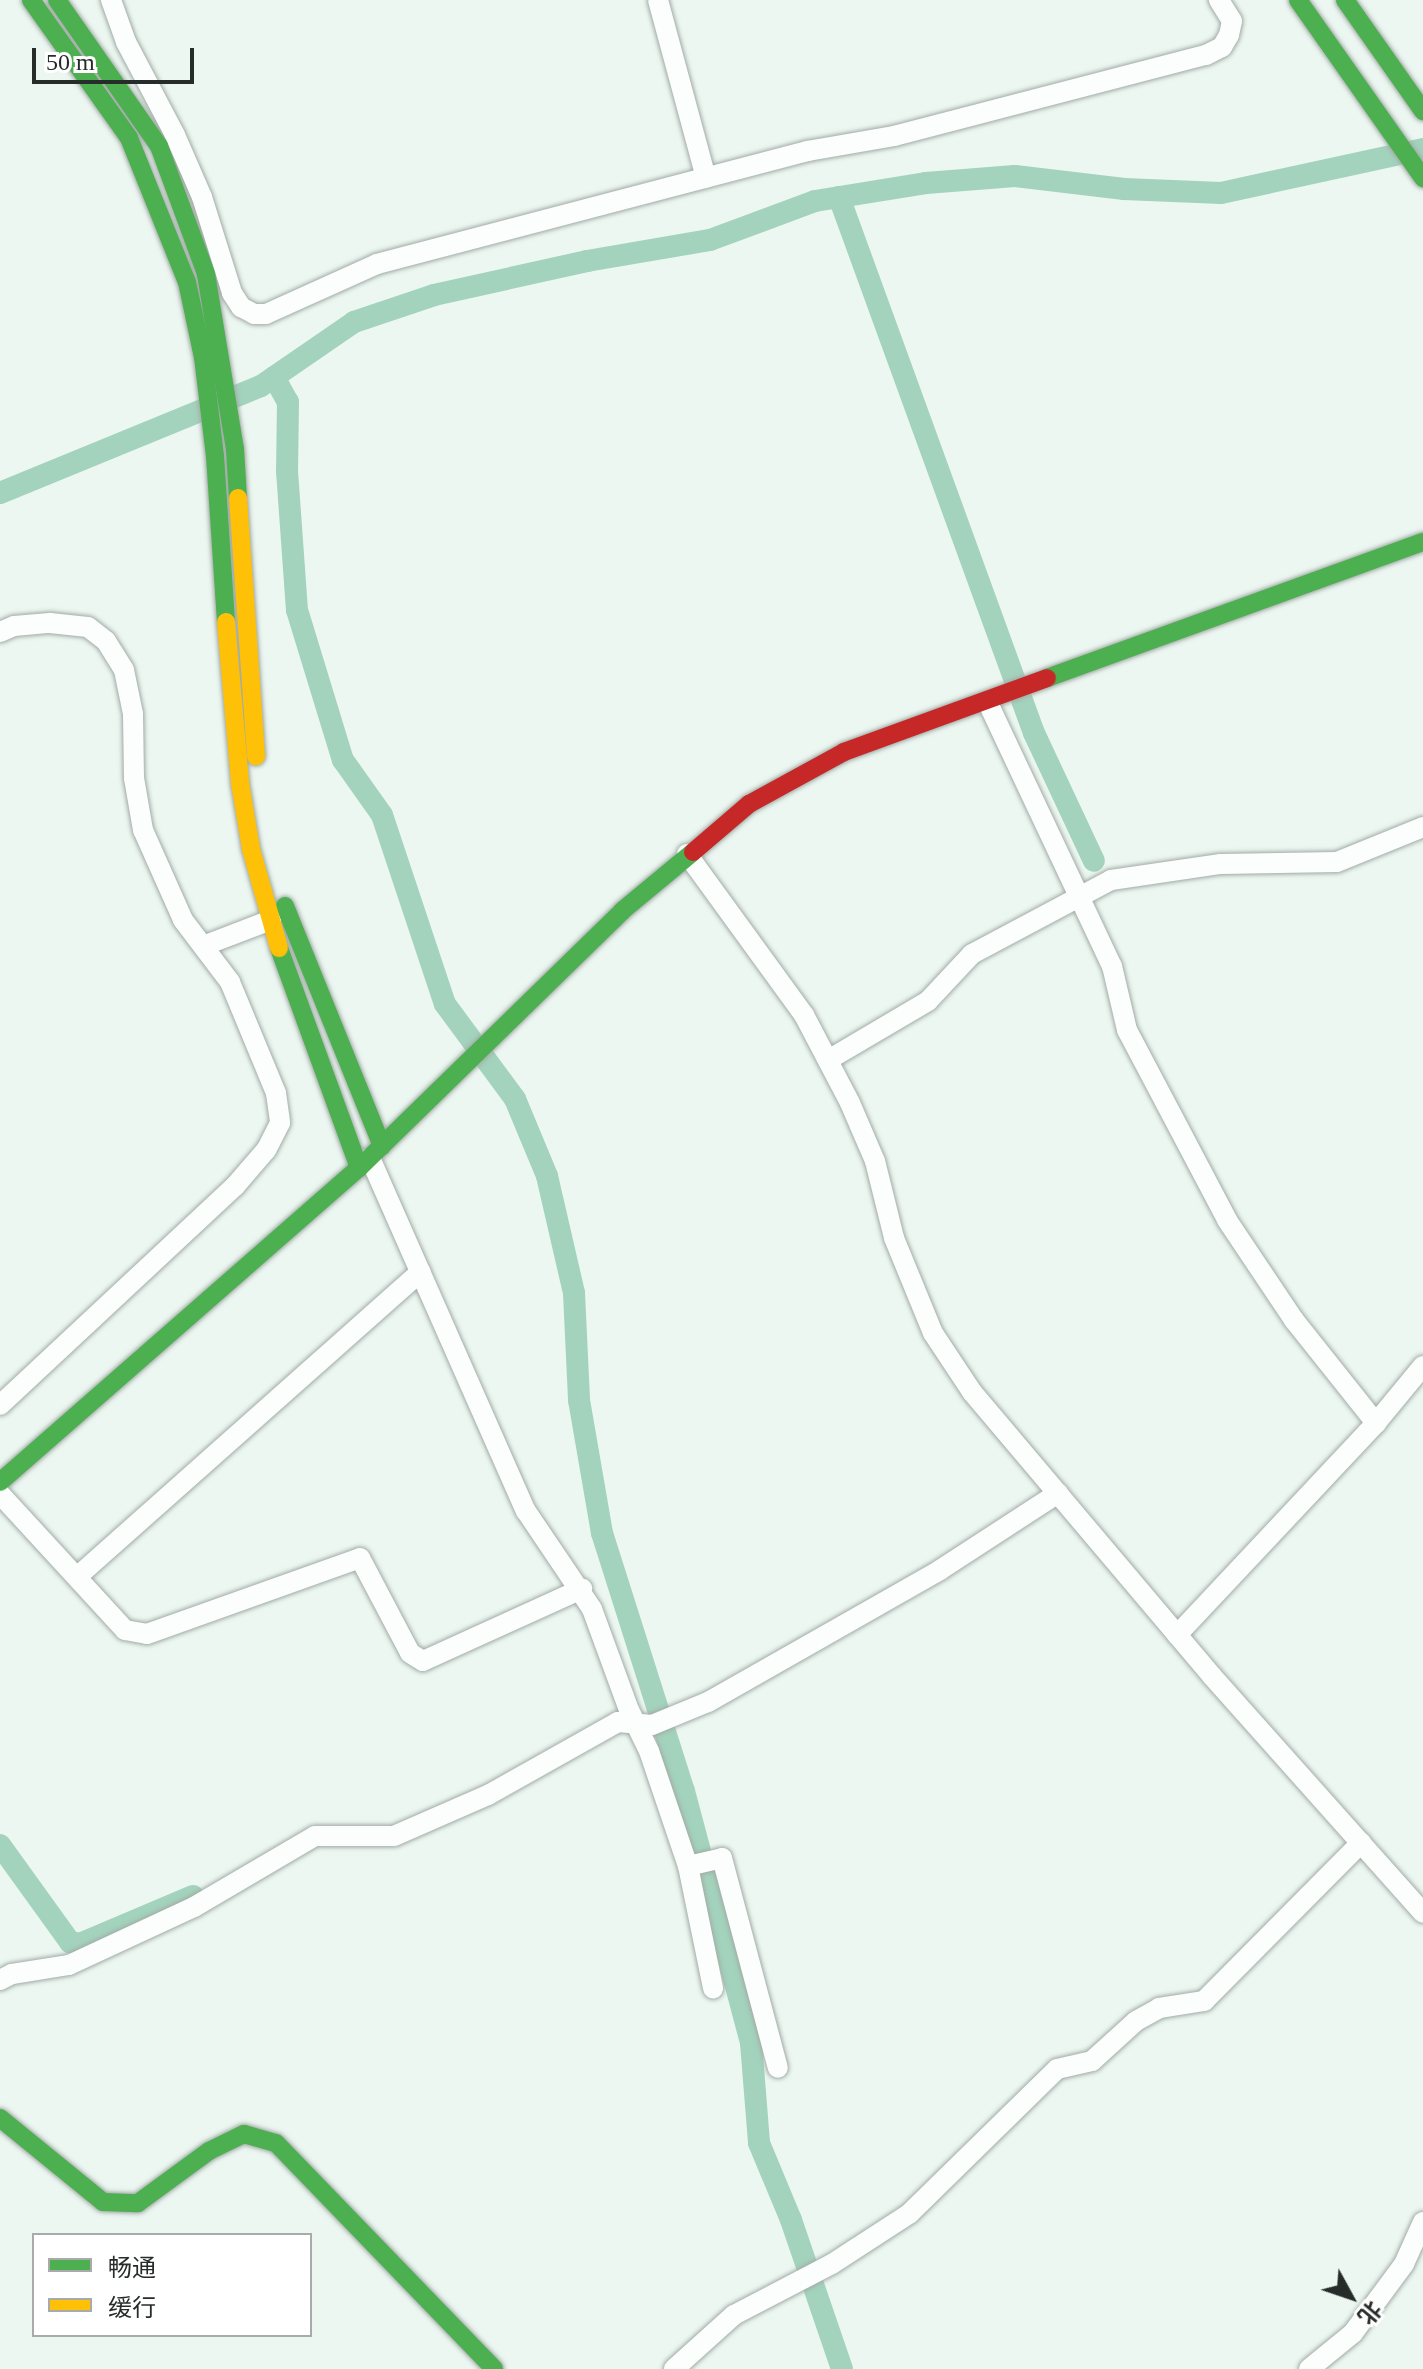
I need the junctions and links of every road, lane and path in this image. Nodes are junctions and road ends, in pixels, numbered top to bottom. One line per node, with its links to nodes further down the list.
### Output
1 (31, 0): 17 (street)
2 (57, 0): 20 (street)
3 (111, 0): 9 (street)
4 (658, 0): 9 (street)
5 (1219, 0): 9 (street)
6 (1298, 0): 10 (street)
7 (1345, 0): 8 (street)
8 (1420, 107)
9 (706, 178)
10 (1423, 178)
11 (1423, 542): 13 (street)
12 (0, 632): 18 (street)
13 (989, 702): 15 (street); 16 (street)
14 (1423, 827): 16 (street)
15 (687, 854): 19 (street); 20 (street)
16 (1078, 897): 19 (street); 24 (street)
17 (271, 920): 18 (street); 20 (street)
18 (203, 946): 23 (street)
19 (828, 1060): 26 (street)
20 (370, 1157): 21 (street); 25 (street)
21 (421, 1272): 28 (street); 29 (street)
22 (1423, 1366): 24 (street)
23 (0, 1405)
24 (1376, 1423): 30 (street)
25 (0, 1482)
26 (1058, 1493): 30 (street); 31 (street)
27 (0, 1494): 28 (street)
28 (78, 1576): 29 (street)
29 (582, 1589): 31 (street)
30 (1177, 1635): 32 (street)
31 (644, 1724): 33 (street); 35 (street)
32 (1361, 1843): 34 (street); 42 (street)
33 (689, 1866): 36 (street); 37 (street)
34 (1423, 1913)
35 (0, 1980)
36 (713, 1988)
37 (778, 2068)
38 (0, 2118): 41 (street)
39 (1423, 2222): 40 (street)
40 (1323, 2365)
41 (494, 2369)
42 (674, 2369)

